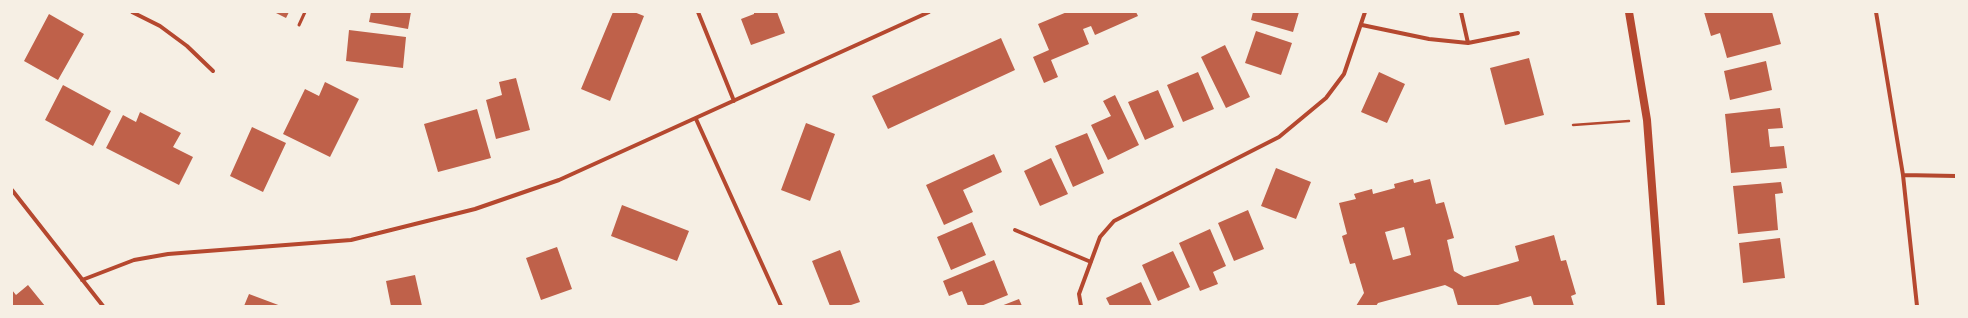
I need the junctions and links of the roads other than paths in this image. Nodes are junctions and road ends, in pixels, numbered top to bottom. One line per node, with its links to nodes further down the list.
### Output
1 (132, 12): 13 (street)
2 (305, 12): 9 (lane)
3 (698, 12): 14 (street)
4 (929, 12): 14 (street)
5 (1365, 12): 10 (street)
6 (1461, 12): 12 (street)
7 (1629, 12): 25 (main road)
8 (1876, 12): 16 (street)
9 (299, 25)
10 (1362, 25): 12 (street); 20 (street)
11 (1518, 33): 12 (street)
12 (1468, 43)
13 (213, 71)
14 (734, 101): 15 (street)
15 (696, 119): 21 (street); 23 (street)
16 (1903, 175): 17 (street); 26 (street)
17 (1956, 176)
18 (12, 190): 21 (street)
19 (1015, 230): 20 (street)
20 (1091, 262): 24 (street)
21 (82, 280): 22 (street)
22 (103, 306)
23 (781, 306)
24 (1080, 306)
25 (1661, 306)
26 (1916, 306)

